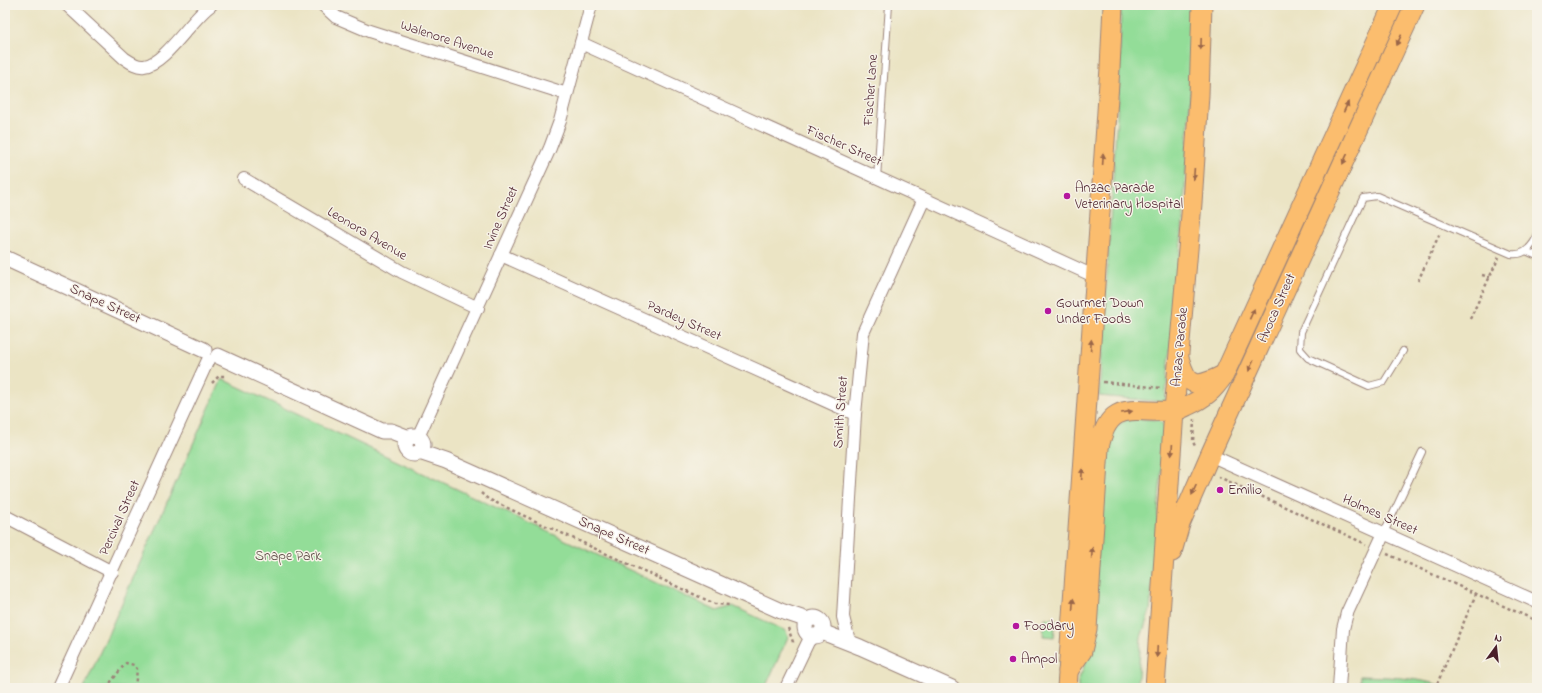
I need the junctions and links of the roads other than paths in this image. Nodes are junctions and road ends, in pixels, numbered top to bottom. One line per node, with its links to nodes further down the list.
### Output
1 (66, 5): 2 (street)
2 (211, 5)
3 (323, 5): 11 (street, Walenore Avenue)
4 (591, 5): 10 (street, Irvine Street)
5 (889, 5): 12 (lane, Fischer Lane)
6 (1113, 5): 22 (main road, one-way to 6)
7 (1202, 5): 26 (main road, Anzac Parade, one-way to 26)
8 (1393, 5): 14 (main road, Avoca Street, one-way to 8)
9 (1415, 5): 15 (main road, Avoca Street, one-way to 15)
10 (581, 43): 11 (street, Irvine Street); 12 (street, Fischer Street)
11 (567, 94): 19 (street, Irvine Street)
12 (877, 178): 16 (street, Fischer Street)
13 (244, 179): 23 (street, Leonora Avenue)
14 (1311, 185): 15 (main road); 27 (main road, Avoca Street, one-way to 14)
15 (1329, 193): 32 (main road, Avoca Street, one-way to 32)
16 (924, 199): 22 (street, Fischer Street); 29 (street, Smith Street)
17 (1537, 236): 18 (lane)
18 (1526, 251): 20 (lane); 24 (lane)
19 (501, 255): 23 (street, Irvine Street); 29 (street, Pardey Street)
20 (1537, 256)
21 (5, 258): 25 (street, Snape Street)
22 (1096, 277): 40 (main road, one-way to 22)
23 (478, 308): 30 (street, Irvine Street)
24 (1403, 351)
25 (210, 355): 30 (street, Snape Street); 35 (street, Percival Street)
26 (1180, 361): 27 (main road); 28 (main road, Anzac Parade)
27 (1224, 375): 28 (main road, Avoca Street)
28 (1174, 411): 37 (main road, Anzac Parade, one-way to 37); 40 (main road, one-way to 28)
29 (856, 414): 39 (street, Smith Street)
30 (415, 443): 38 (street, Snape Street)
31 (1422, 452): 34 (lane)
32 (1210, 454): 34 (street, Holmes Street); 37 (main road, Avoca Street, one-way to 37)
33 (5, 516): 35 (street)
34 (1384, 533): 36 (street, Holmes Street); 45 (street)
35 (112, 572): 41 (street, Percival Street)
36 (1537, 602)
37 (1159, 617): 44 (main road, Anzac Parade, one-way to 44)
38 (812, 631): 39 (street, Snape Street); 42 (street)
39 (855, 644): 43 (street, Snape Street)
40 (1067, 679)
41 (58, 688)
42 (786, 688)
43 (952, 688)
44 (1155, 688)
45 (1338, 688)

